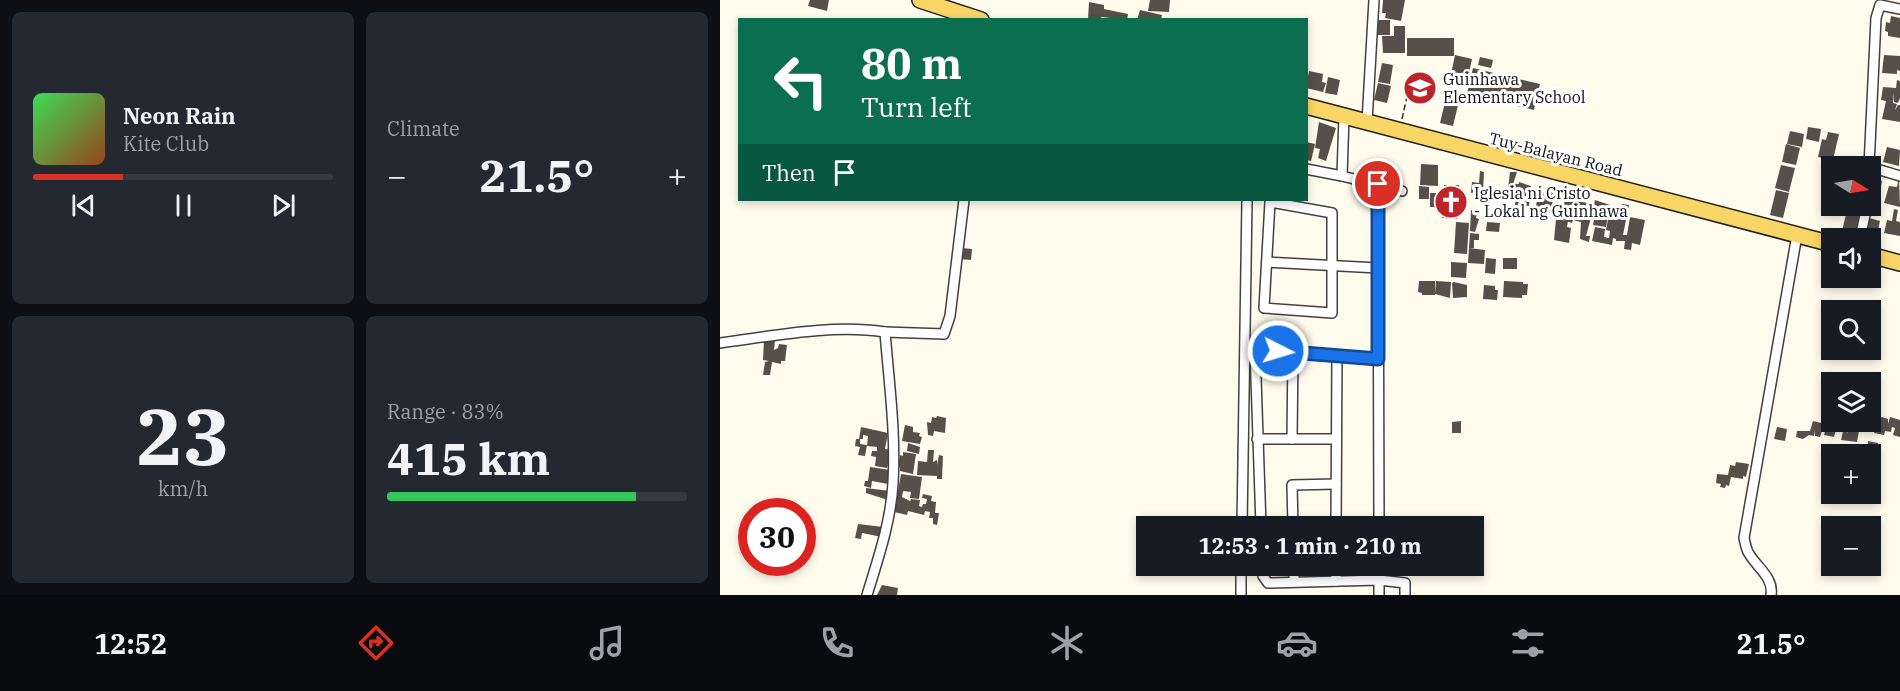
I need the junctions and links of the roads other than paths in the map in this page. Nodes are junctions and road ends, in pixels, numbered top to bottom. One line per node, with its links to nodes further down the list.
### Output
1 (920, 0): 4 (main road)
2 (1374, 0): 7 (street)
3 (1900, 9): 8 (street)
4 (975, 18)
5 (1308, 107): 6 (main road, Tuy-Balayan Road)
6 (1344, 116): 7 (main road, Tuy-Balayan Road); 11 (street)
7 (1367, 122): 17 (main road, Tuy-Balayan Road)
8 (1870, 156)
9 (1308, 169): 11 (street)
10 (1881, 170): 12 (street)
11 (1342, 176): 13 (street)
12 (1900, 176)
13 (1378, 184): 14 (street); 23 (street)
14 (1402, 191)
15 (964, 201): 24 (street)
16 (1247, 201): 33 (street)
17 (1797, 235): 18 (main road, Tuy-Balayan Road); 50 (street)
18 (1821, 241)
19 (1881, 258): 21 (main road)
20 (1267, 262): 22 (street); 22 (street); 22 (street)
21 (1900, 263)
22 (1332, 265): 23 (street)
23 (1378, 268): 28 (street)
24 (885, 332): 25 (street); 46 (street)
25 (720, 343)
26 (1293, 352): 27 (street); 29 (street); 30 (street)
27 (1336, 355): 28 (street); 31 (street)
28 (1378, 359): 37 (street)
29 (1257, 439): 30 (street); 34 (street)
30 (1292, 439): 31 (street)
31 (1336, 439): 32 (street)
32 (1336, 484): 35 (street); 36 (street)
33 (1242, 516)
34 (1261, 516)
35 (1293, 516)
36 (1336, 516)
37 (1379, 516)
38 (1241, 576): 47 (street)
39 (1263, 576): 45 (street)
40 (1294, 576): 45 (street)
41 (1336, 576): 44 (street)
42 (1379, 576): 43 (street)
43 (1379, 580): 44 (street); 48 (street); 49 (street)
44 (1336, 581): 45 (street)
45 (1294, 582)
46 (867, 595)
47 (1241, 595)
48 (1379, 595)
49 (1405, 595)
50 (1771, 595)

